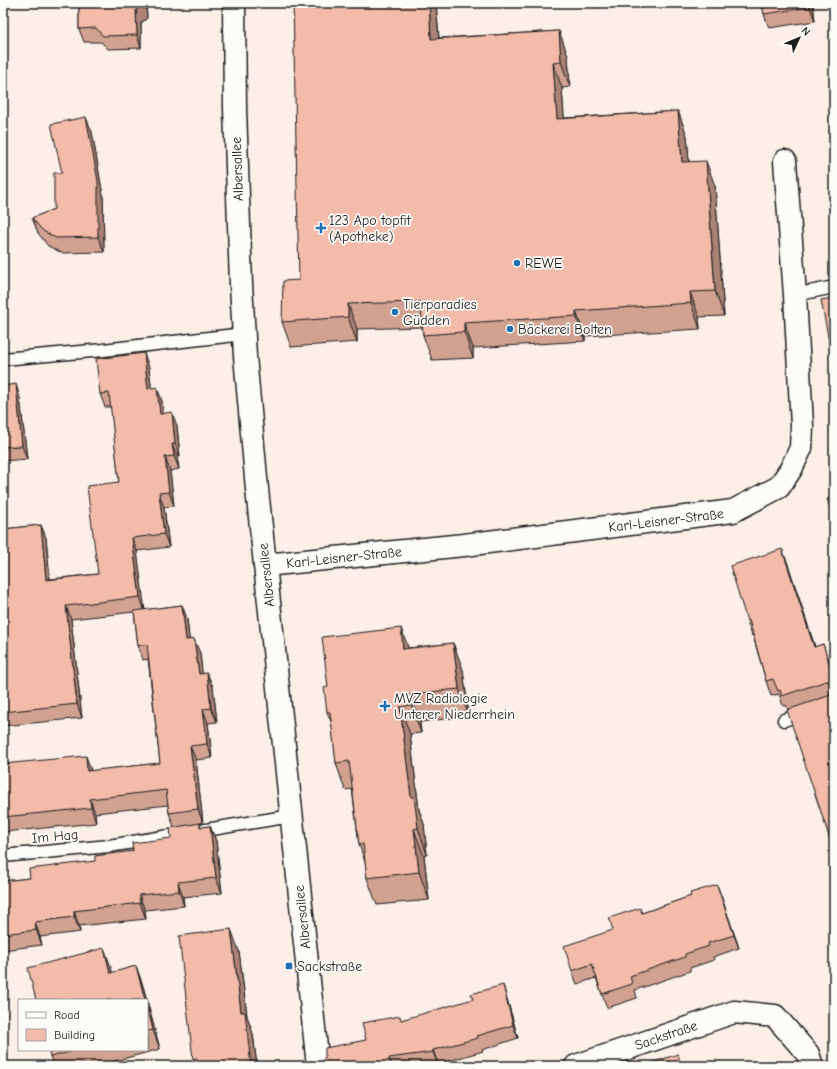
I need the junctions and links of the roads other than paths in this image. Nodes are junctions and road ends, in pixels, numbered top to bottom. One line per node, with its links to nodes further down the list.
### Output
1 (234, 3): 5 (street, Albersallee)
2 (785, 161): 4 (street, Karl-Leisner-Straße)
3 (834, 287): 4 (lane)
4 (795, 295): 7 (street, Karl-Leisner-Straße)
5 (244, 334): 6 (lane); 7 (street, Albersallee)
6 (3, 359)
7 (265, 565): 10 (street, Albersallee)
8 (834, 703): 9 (lane)
9 (784, 720)
10 (291, 816): 11 (lane, Im Hag); 12 (street, Albersallee)
11 (3, 856)
12 (318, 1066)
13 (576, 1066): 14 (street, Sackstraße)
14 (812, 1066)

